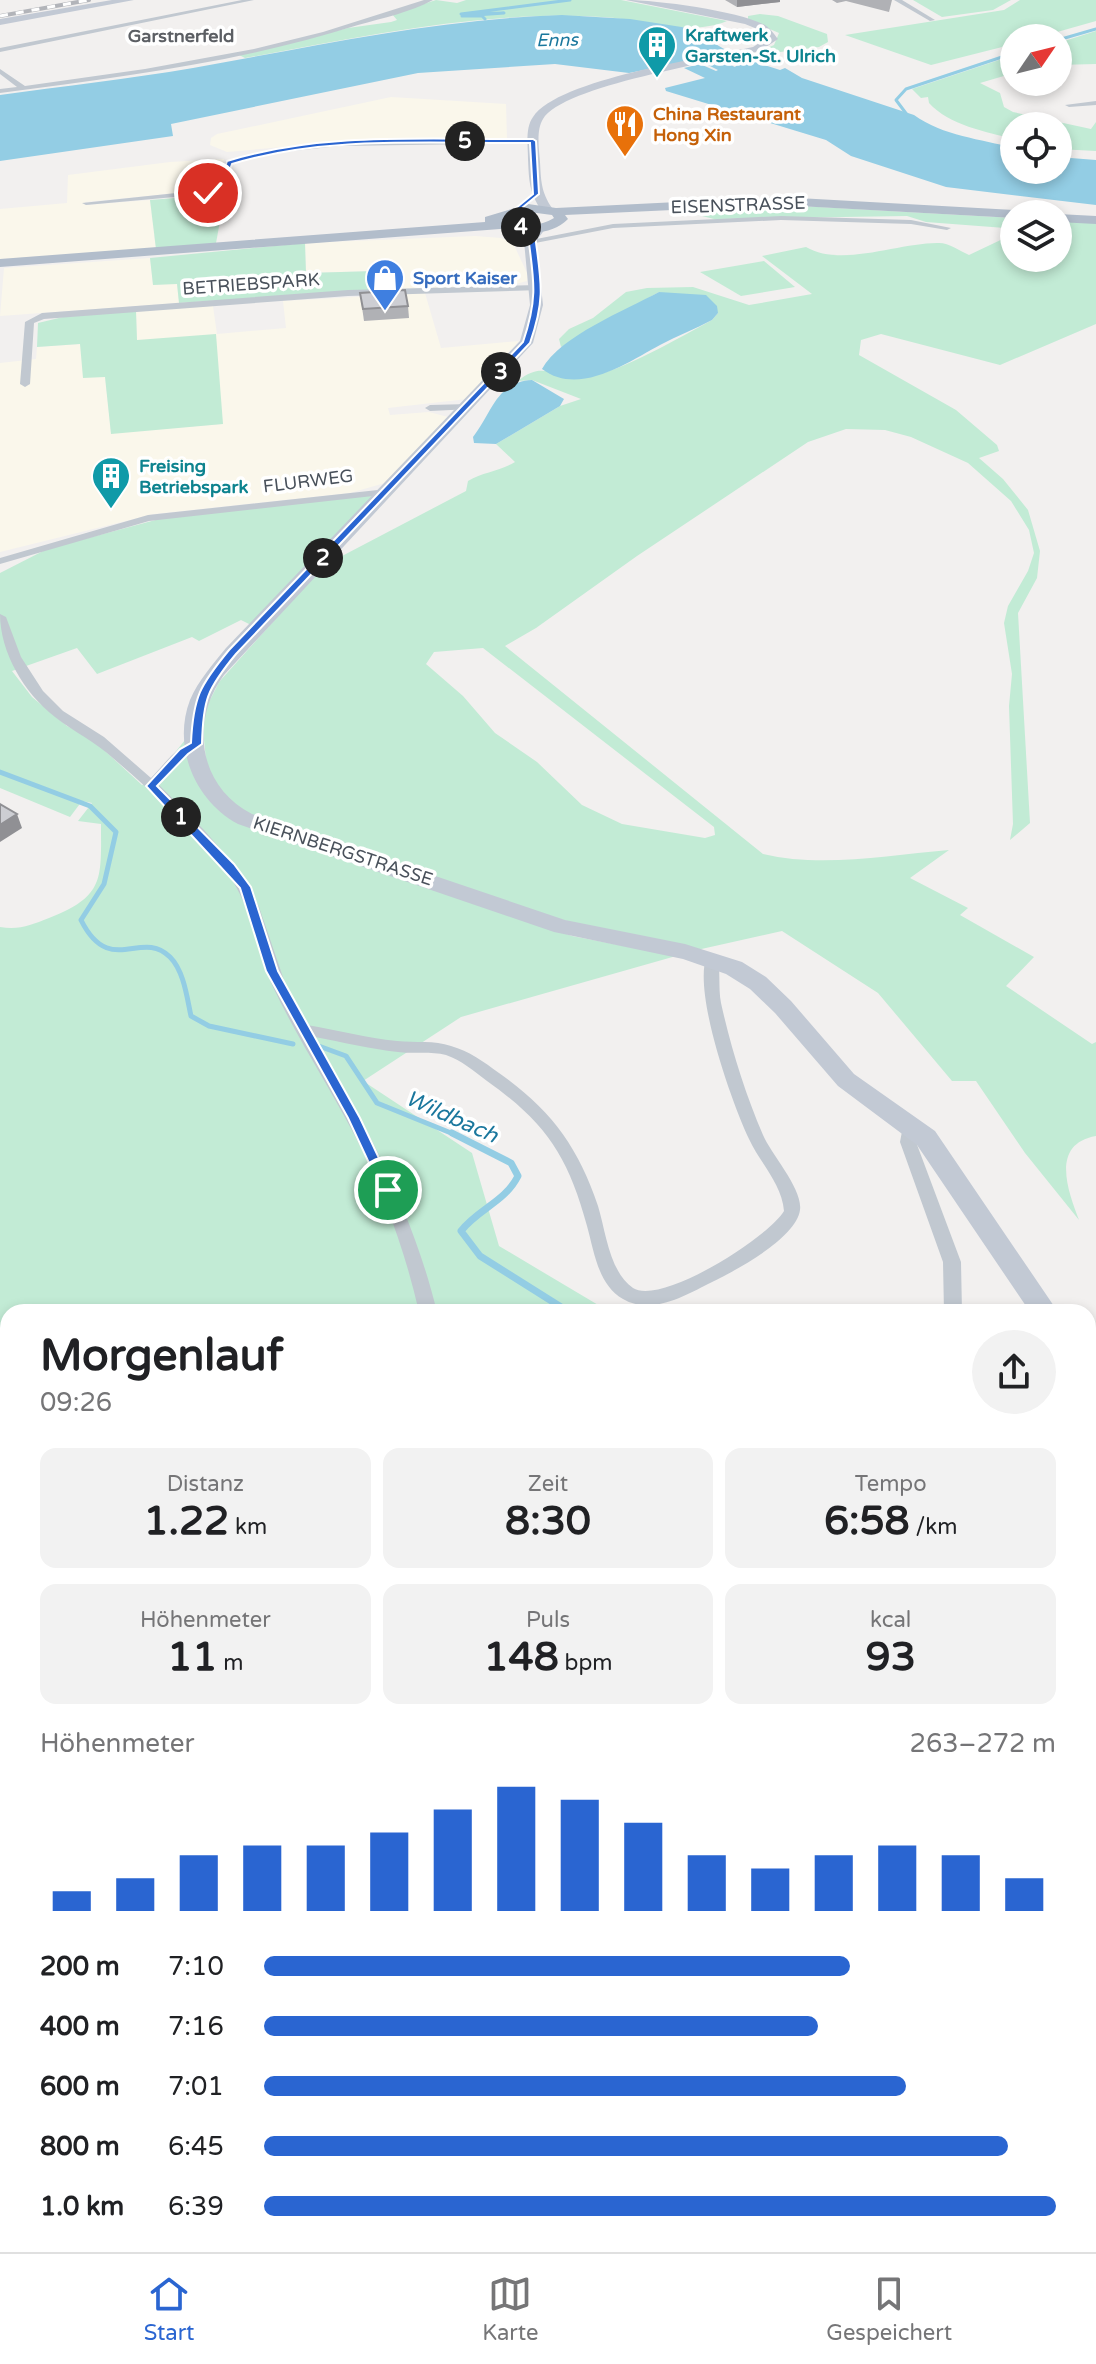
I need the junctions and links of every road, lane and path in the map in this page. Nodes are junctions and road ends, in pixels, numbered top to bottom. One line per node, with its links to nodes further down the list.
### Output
1 (129, 0): 11 (street)
2 (210, 0): 9 (street)
3 (251, 0): 9 (street)
4 (408, 0): 8 (street)
5 (430, 0): 8 (street)
6 (631, 0): 18 (street)
7 (897, 0): 10 (street)
8 (419, 4): 14 (street)
9 (228, 6): 12 (street)
10 (932, 20)
11 (0, 22)
12 (0, 50)
13 (0, 71): 14 (street)
14 (24, 88): 15 (street)
15 (0, 91)
16 (1096, 103): 17 (street)
17 (1069, 105)
18 (533, 141): 19 (street); 20 (street)
19 (536, 194): 21 (street); 22 (street)
20 (86, 203)
21 (522, 209): 22 (main road); 27 (main road)
22 (554, 213): 23 (main road); 27 (main road)
23 (1000, 213)
24 (1072, 219): 25 (main road)
25 (1096, 220)
26 (947, 228): 27 (street, EISENSTRASSE)
27 (524, 229): 28 (main road); 29 (street, KIERNBERGSTRASSE)
28 (0, 263)
29 (538, 288): 30 (street, BETRIEBSPARK); 31 (street, KIERNBERGSTRASSE)
30 (25, 384)
31 (469, 407): 32 (street); 33 (street, KIERNBERGSTRASSE)
32 (430, 408)
33 (387, 492): 34 (street, FLURWEG); 37 (street, KIERNBERGSTRASSE)
34 (3, 560): 35 (street)
35 (0, 577)
36 (0, 617): 38 (street)
37 (197, 744): 38 (street); 39 (street, KIERNBERGSTRASSE)
38 (151, 786): 40 (street)
39 (712, 959): 40 (street); 41 (street, KIERNBERGSTRASSE)
40 (303, 1030): 42 (street)
41 (910, 1125): 43 (street); 44 (street, KIERNBERGSTRASSE)
42 (426, 1304)
43 (953, 1304)
44 (1040, 1304)

